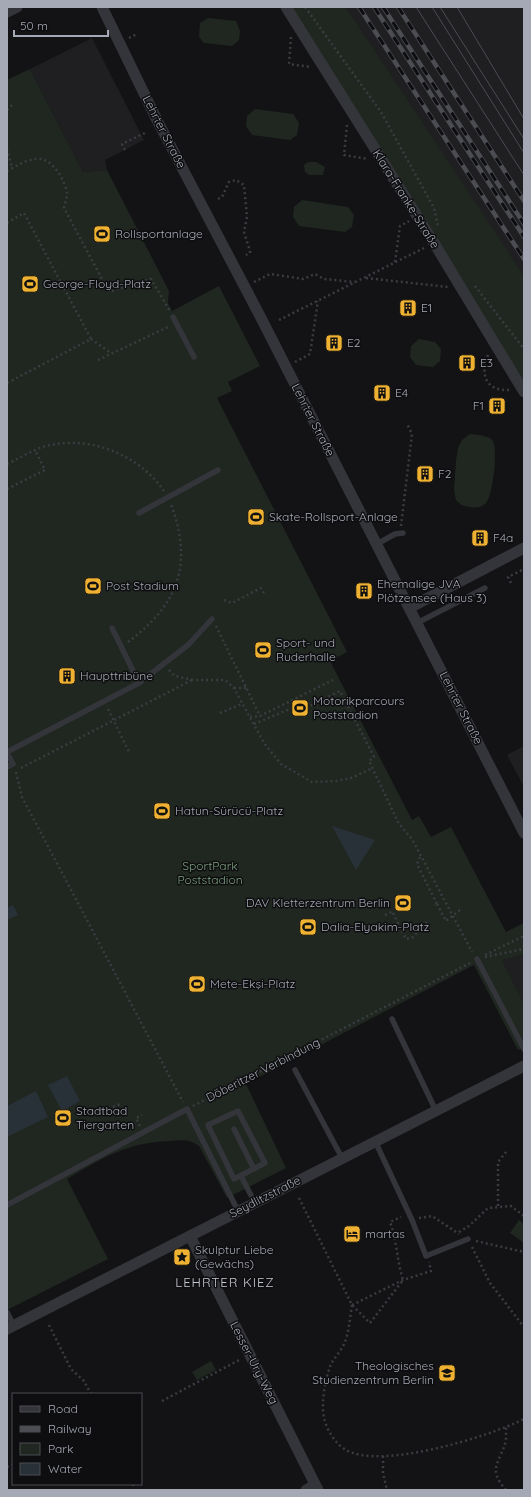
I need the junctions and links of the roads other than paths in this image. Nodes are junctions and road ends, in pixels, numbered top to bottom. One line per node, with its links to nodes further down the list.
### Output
1 (17, 7): 4 (street)
2 (103, 7): 11 (street, Lehrter Straße)
3 (286, 7): 7 (street, Klara-Franke-Straße)
4 (7, 12)
5 (173, 317): 6 (lane)
6 (194, 357)
7 (523, 390)
8 (218, 470): 9 (lane)
9 (139, 513)
10 (402, 530): 11 (lane)
11 (376, 544): 14 (street, Lehrter Straße)
12 (524, 548): 14 (street)
13 (485, 588): 16 (lane)
14 (409, 608): 16 (street, Lehrter Straße)
15 (212, 619): 18 (lane)
16 (417, 623): 21 (street, Lehrter Straße)
17 (112, 628): 18 (lane)
18 (139, 683): 19 (lane)
19 (7, 752): 20 (lane)
20 (7, 767)
21 (524, 833)
22 (477, 959): 24 (lane)
23 (392, 1019): 27 (lane)
24 (524, 1049)
25 (524, 1066): 27 (street, Seydlitzstraße)
26 (295, 1070): 30 (lane)
27 (436, 1110): 29 (street, Seydlitzstraße)
28 (234, 1128): 31 (lane)
29 (376, 1141): 30 (street, Seydlitzstraße); 37 (lane)
30 (342, 1158): 33 (street, Seydlitzstraße)
31 (254, 1169): 32 (lane); 32 (lane)
32 (241, 1176): 33 (lane)
33 (255, 1203): 35 (street, Seydlitzstraße)
34 (7, 1205): 35 (lane)
35 (238, 1211): 36 (street, Seydlitzstraße)
36 (190, 1236): 39 (street, Seydlitzstraße); 40 (street, Lesser-Ury-Weg)
37 (468, 1239)
38 (7, 1312): 39 (lane)
39 (11, 1328)
40 (313, 1488)

